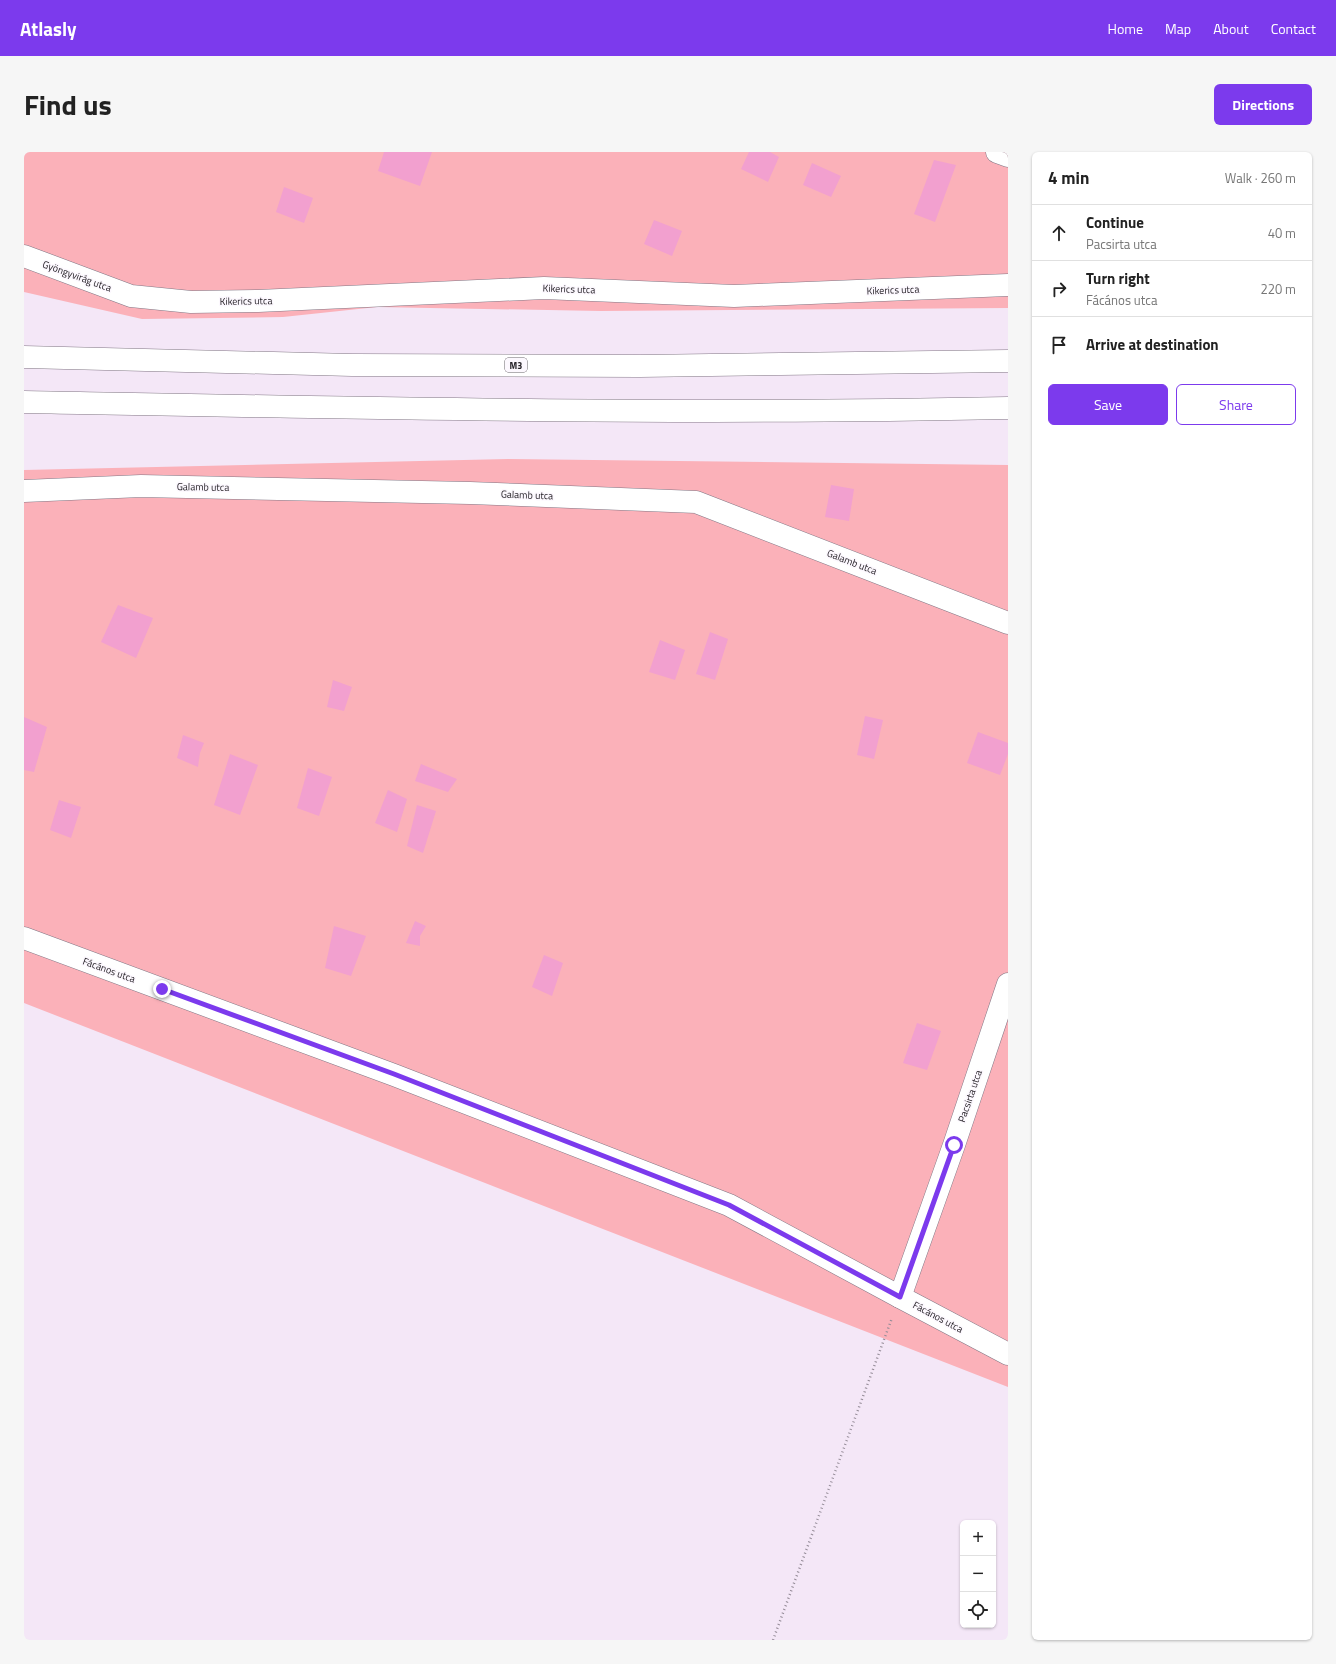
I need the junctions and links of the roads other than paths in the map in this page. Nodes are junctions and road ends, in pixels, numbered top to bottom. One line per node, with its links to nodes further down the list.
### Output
1 (997, 152): 2 (main road)
2 (1008, 156)
3 (24, 256): 5 (main road, Gyöngyvirág utca)
4 (1008, 285): 5 (main road, Kikerics utca)
5 (131, 296)
6 (24, 357): 7 (main road, M3)
7 (1008, 360)
8 (24, 402): 9 (main road)
9 (1008, 408)
10 (24, 492): 11 (main road, Galamb utca)
11 (1008, 623)
12 (24, 938): 14 (main road, Fácános utca)
13 (1008, 984): 14 (main road, Pacsirta utca)
14 (900, 1297): 15 (main road, Fácános utca)
15 (1008, 1354)

